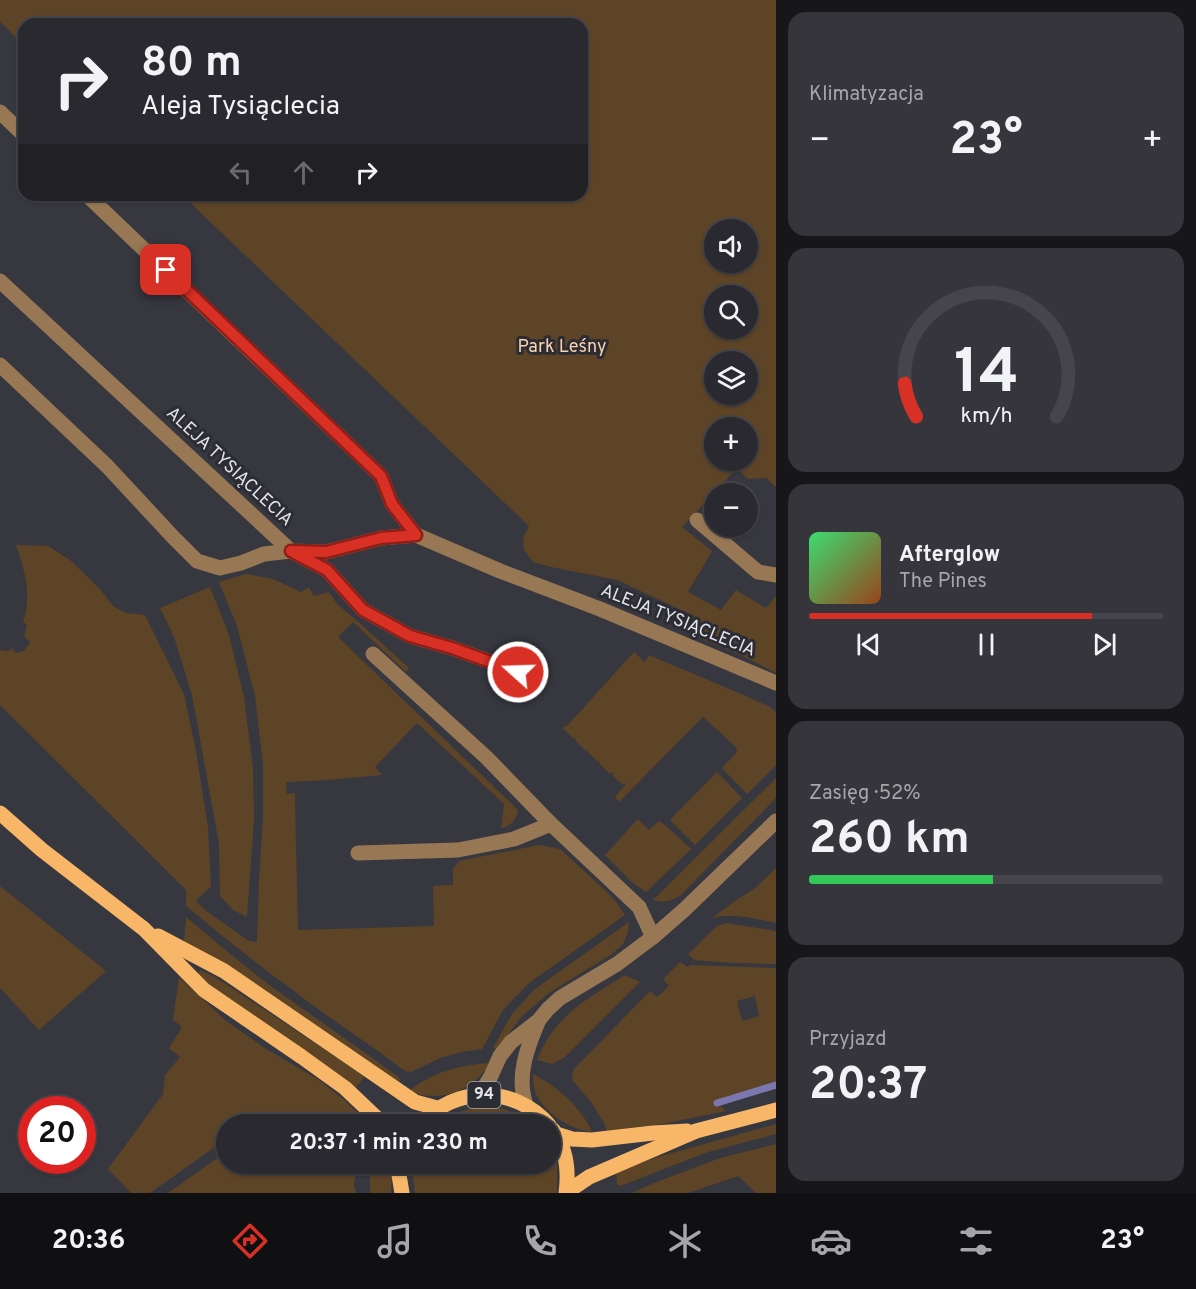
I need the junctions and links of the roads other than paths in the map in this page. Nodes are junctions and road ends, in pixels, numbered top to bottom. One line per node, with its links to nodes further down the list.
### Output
1 (0, 112): 2 (street)
2 (18, 129)
3 (93, 201): 7 (street)
4 (0, 281): 8 (street, ALEJA TYSIĄCLECIA)
5 (0, 365): 8 (street)
6 (697, 520): 9 (street)
7 (416, 535): 8 (street, ALEJA TYSIĄCLECIA); 12 (street, ALEJA TYSIĄCLECIA)
8 (291, 551): 11 (street)
9 (776, 575)
10 (374, 654): 15 (street)
11 (536, 678)
12 (776, 683)
13 (0, 813): 17 (main road)
14 (776, 821): 18 (street)
15 (551, 824): 16 (street); 18 (street)
16 (358, 853)
17 (144, 929): 22 (main road); 24 (main road)
18 (653, 937): 19 (street)
19 (538, 1021): 20 (street); 21 (street)
20 (480, 1094): 21 (main road, 94); 22 (main road, 94)
21 (526, 1105): 26 (main road, 94)
22 (437, 1108): 25 (main road, 94)
23 (776, 1110): 27 (main road, 94)
24 (372, 1114)
25 (431, 1114)
26 (538, 1114)
27 (696, 1131): 28 (main road, 94); 31 (main road, 94)
28 (561, 1133)
29 (561, 1146): 31 (main road, 94)
30 (399, 1174): 32 (main road)
31 (567, 1192)
32 (402, 1193)

